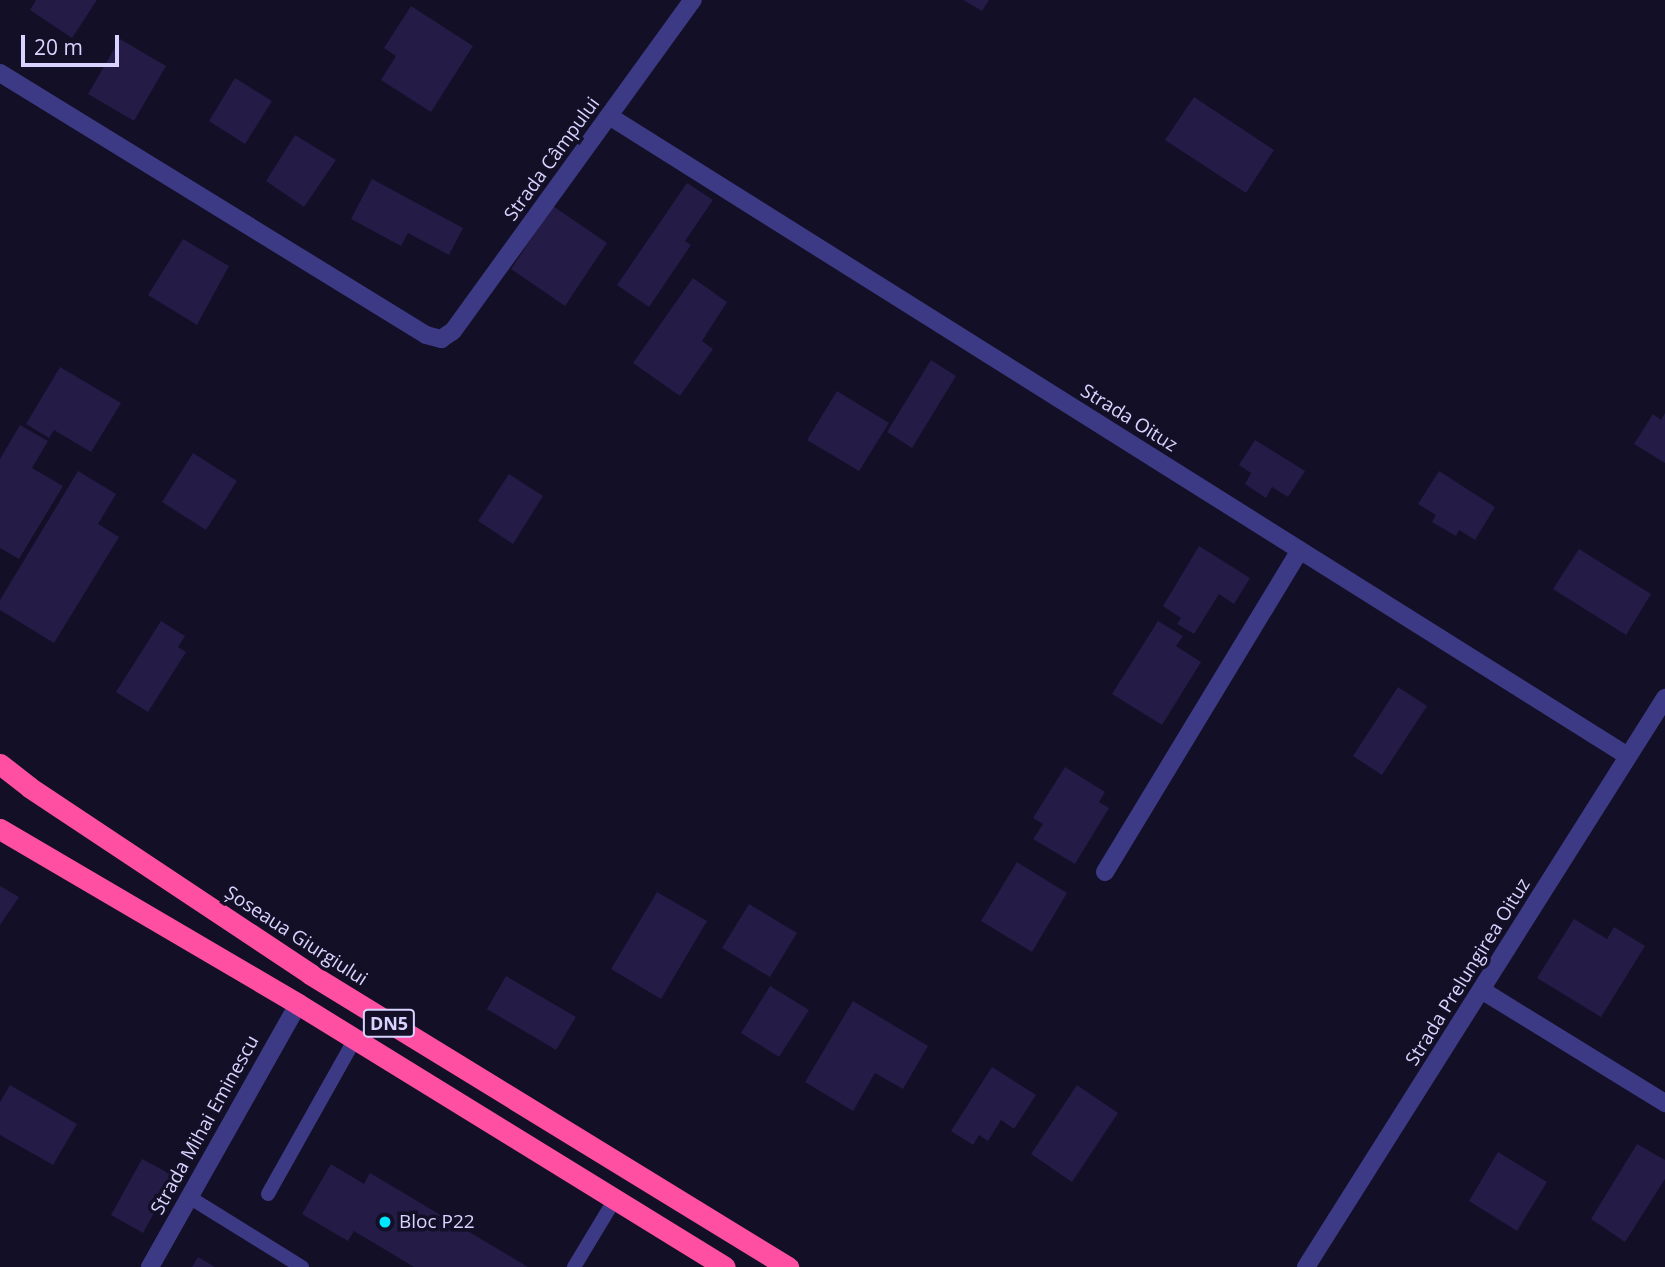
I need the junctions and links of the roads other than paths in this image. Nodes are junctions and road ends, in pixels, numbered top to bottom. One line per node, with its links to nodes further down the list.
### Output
1 (693, 0): 3 (street, Strada Câmpului)
2 (0, 73): 3 (street, Strada Câmpului)
3 (609, 116): 4 (street, Strada Oituz)
4 (1300, 550): 6 (street, Strada Oituz); 9 (street)
5 (1665, 698): 6 (street, Strada Prelungirea Oituz)
6 (1626, 755): 10 (street, Strada Prelungirea Oituz)
7 (0, 764): 21 (highway, Șoseaua Giurgiului / DN5)
8 (0, 830): 11 (highway, DN5)
9 (1105, 872)
10 (1483, 990): 13 (street); 22 (street, Strada Prelungirea Oituz)
11 (298, 1004): 12 (highway, DN5); 15 (street, Strada Mihai Eminescu)
12 (355, 1040): 14 (lane); 16 (highway, DN5)
13 (1665, 1103)
14 (268, 1194)
15 (189, 1197): 17 (street, Strada Mihai Eminescu); 18 (lane)
16 (615, 1199): 19 (lane); 20 (highway, DN5)
17 (150, 1267)
18 (302, 1267)
19 (574, 1267)
20 (725, 1267)
21 (788, 1267)
22 (1306, 1267)

